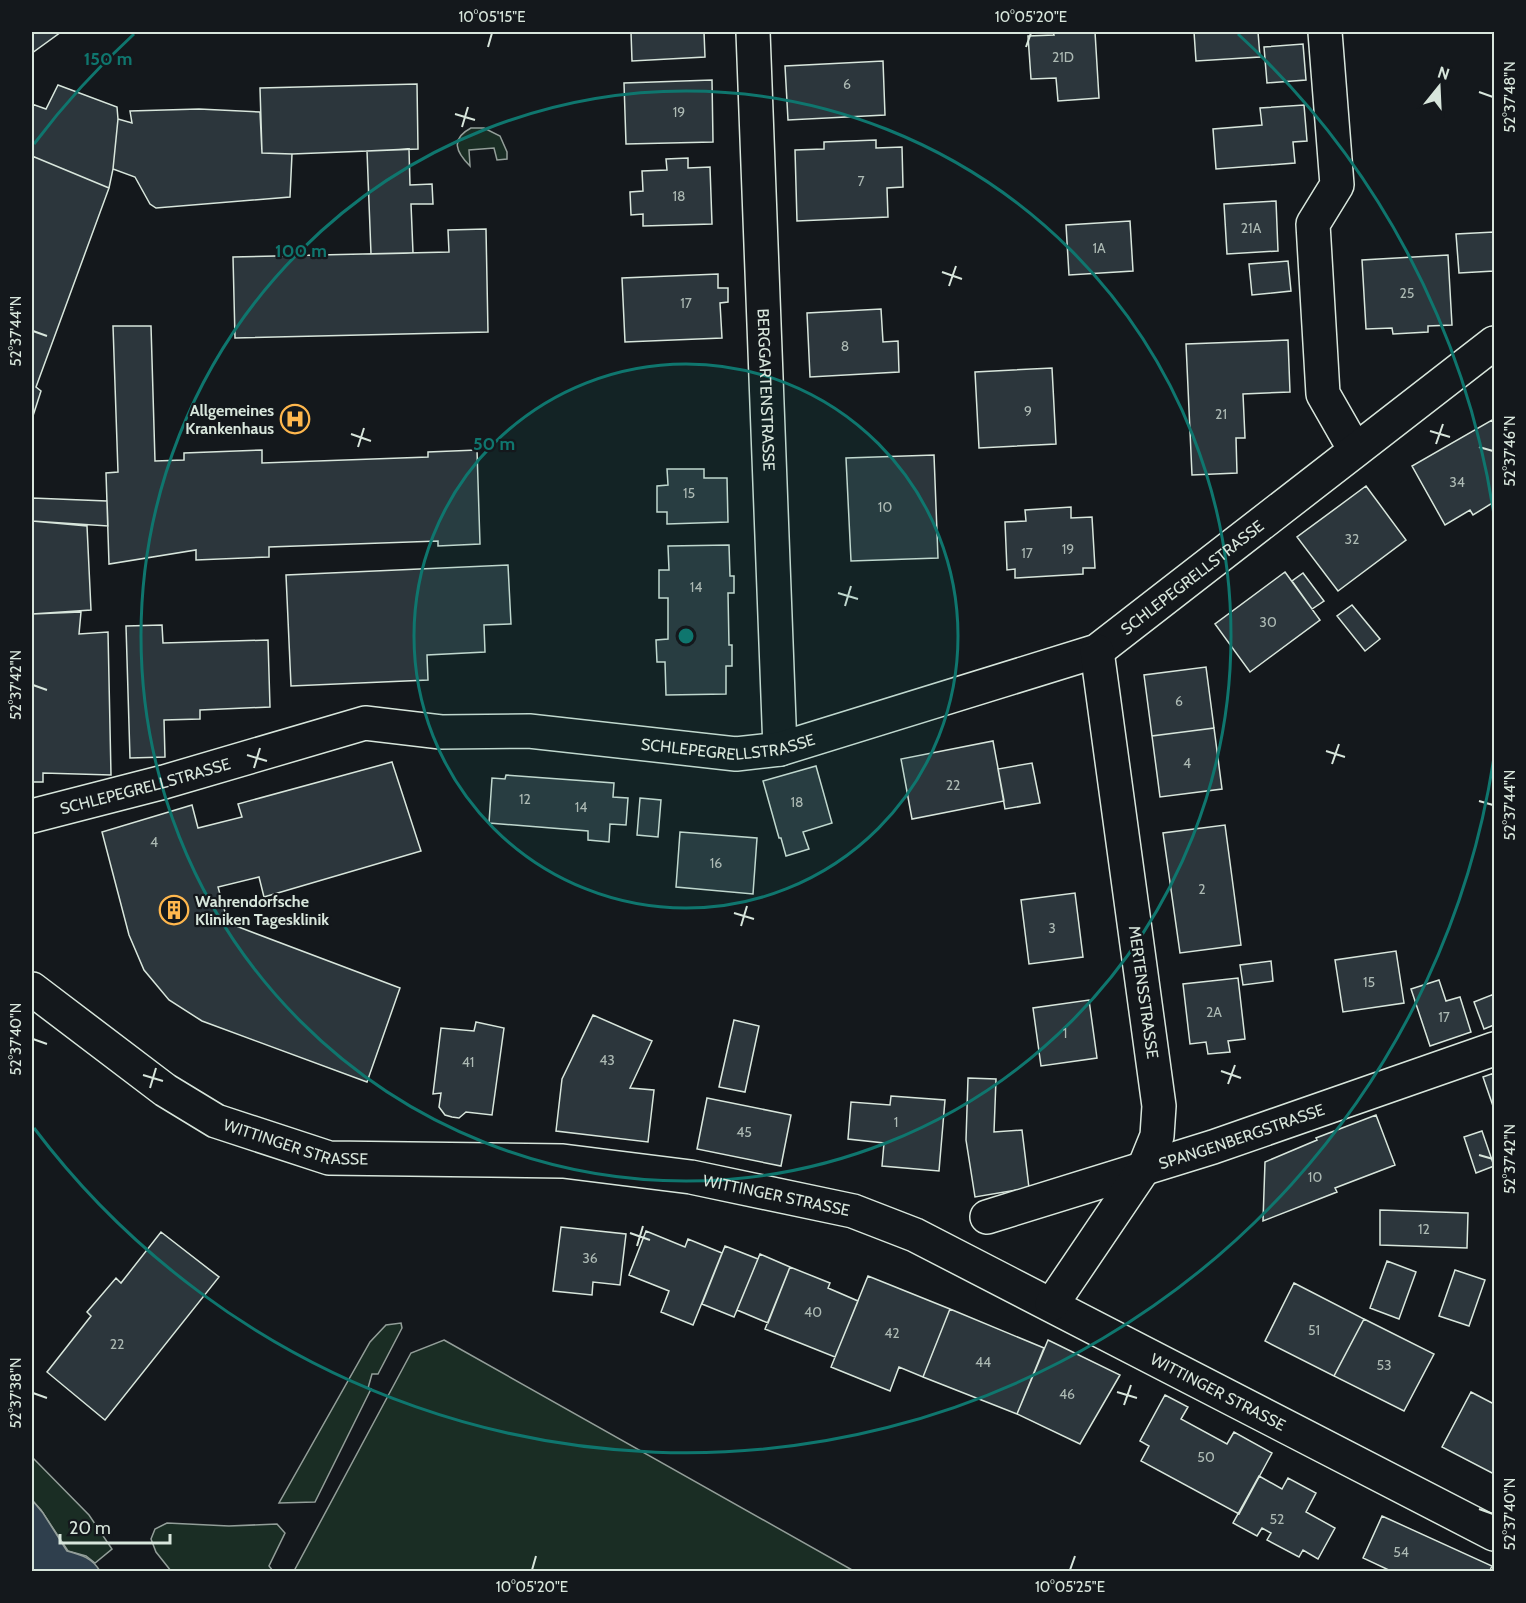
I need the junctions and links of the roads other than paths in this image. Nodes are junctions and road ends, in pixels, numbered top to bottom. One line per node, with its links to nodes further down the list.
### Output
1 (753, 32): 6 (street, BERGGARTENSTRASSE)
2 (1325, 32): 4 (street)
3 (1494, 343): 4 (street, SCHLEPEGRELLSTRASSE)
4 (1355, 450): 5 (street, SCHLEPEGRELLSTRASSE)
5 (1098, 651): 6 (street, SCHLEPEGRELLSTRASSE); 10 (street, MERTENSSTRASSE)
6 (780, 749): 7 (street, SCHLEPEGRELLSTRASSE)
7 (32, 816)
8 (32, 989): 12 (street, WITTINGER STRASSE)
9 (1494, 1049): 10 (street, SPANGENBERGSTRASSE)
10 (1144, 1168): 11 (street, SPANGENBERGSTRASSE); 12 (street, MERTENSSTRASSE)
11 (987, 1217)
12 (1052, 1304): 13 (street, WITTINGER STRASSE)
13 (1494, 1534)

